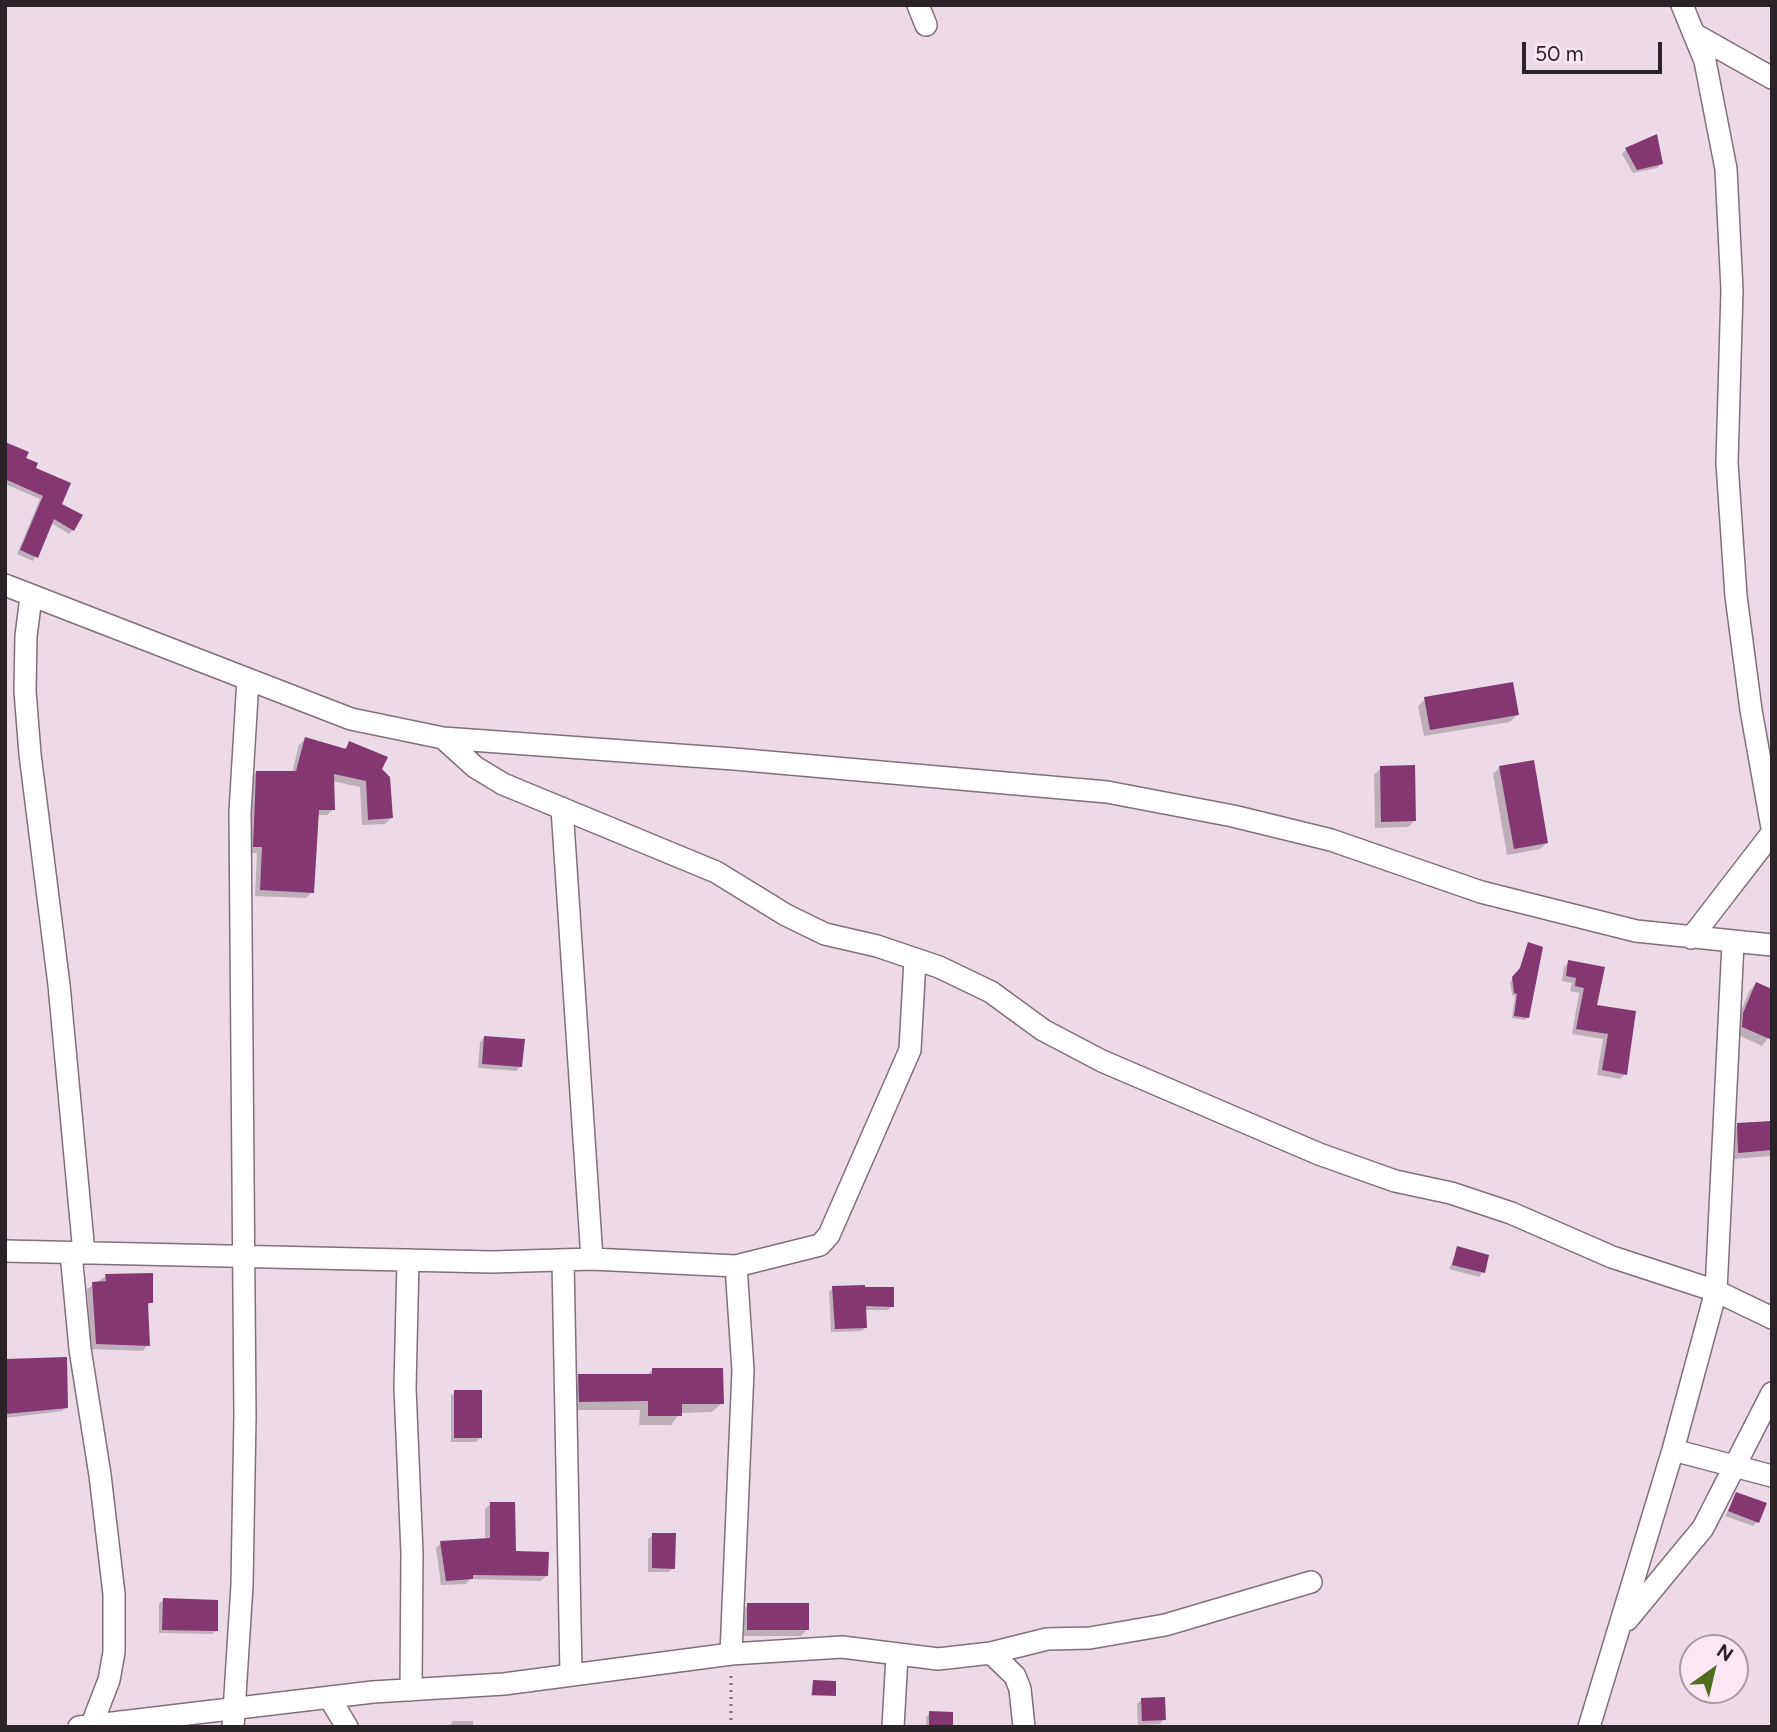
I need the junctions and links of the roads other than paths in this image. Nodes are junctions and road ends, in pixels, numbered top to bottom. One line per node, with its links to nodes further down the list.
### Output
1 (1682, 5): 2 (street)
2 (1694, 34): 3 (street); 9 (street)
3 (1772, 78)
4 (5, 585): 5 (street)
5 (31, 597): 6 (street); 16 (street)
6 (248, 679): 7 (street); 17 (street)
7 (443, 738): 8 (street); 11 (street)
8 (562, 808): 14 (street); 18 (street)
9 (1772, 828)
10 (1772, 833): 11 (street)
11 (1691, 938): 12 (street)
12 (1733, 943): 13 (street); 22 (street)
13 (1772, 945)
14 (915, 959): 21 (street); 22 (street)
15 (5, 1251): 16 (street)
16 (77, 1253): 17 (street); 37 (street)
17 (243, 1255): 19 (street); 36 (street)
18 (593, 1259): 20 (street); 21 (street)
19 (408, 1261): 20 (street); 34 (street)
20 (563, 1261): 33 (street)
21 (736, 1266): 31 (street)
22 (1716, 1291): 23 (street); 25 (street)
23 (1772, 1318)
24 (1772, 1393): 26 (street)
25 (1673, 1450): 26 (street); 29 (street)
26 (1736, 1467): 27 (street); 29 (street)
27 (1772, 1476)
28 (1311, 1583): 30 (street)
29 (1621, 1628): 41 (street)
30 (990, 1653): 32 (street); 40 (street)
31 (731, 1654): 32 (street); 33 (street)
32 (897, 1656): 39 (street)
33 (571, 1674): 34 (street)
34 (411, 1690): 35 (street)
35 (329, 1697): 36 (street); 38 (street)
36 (233, 1718): 37 (street)
37 (85, 1725)
38 (347, 1727)
39 (893, 1727)
40 (1024, 1727)
41 (1589, 1727)

